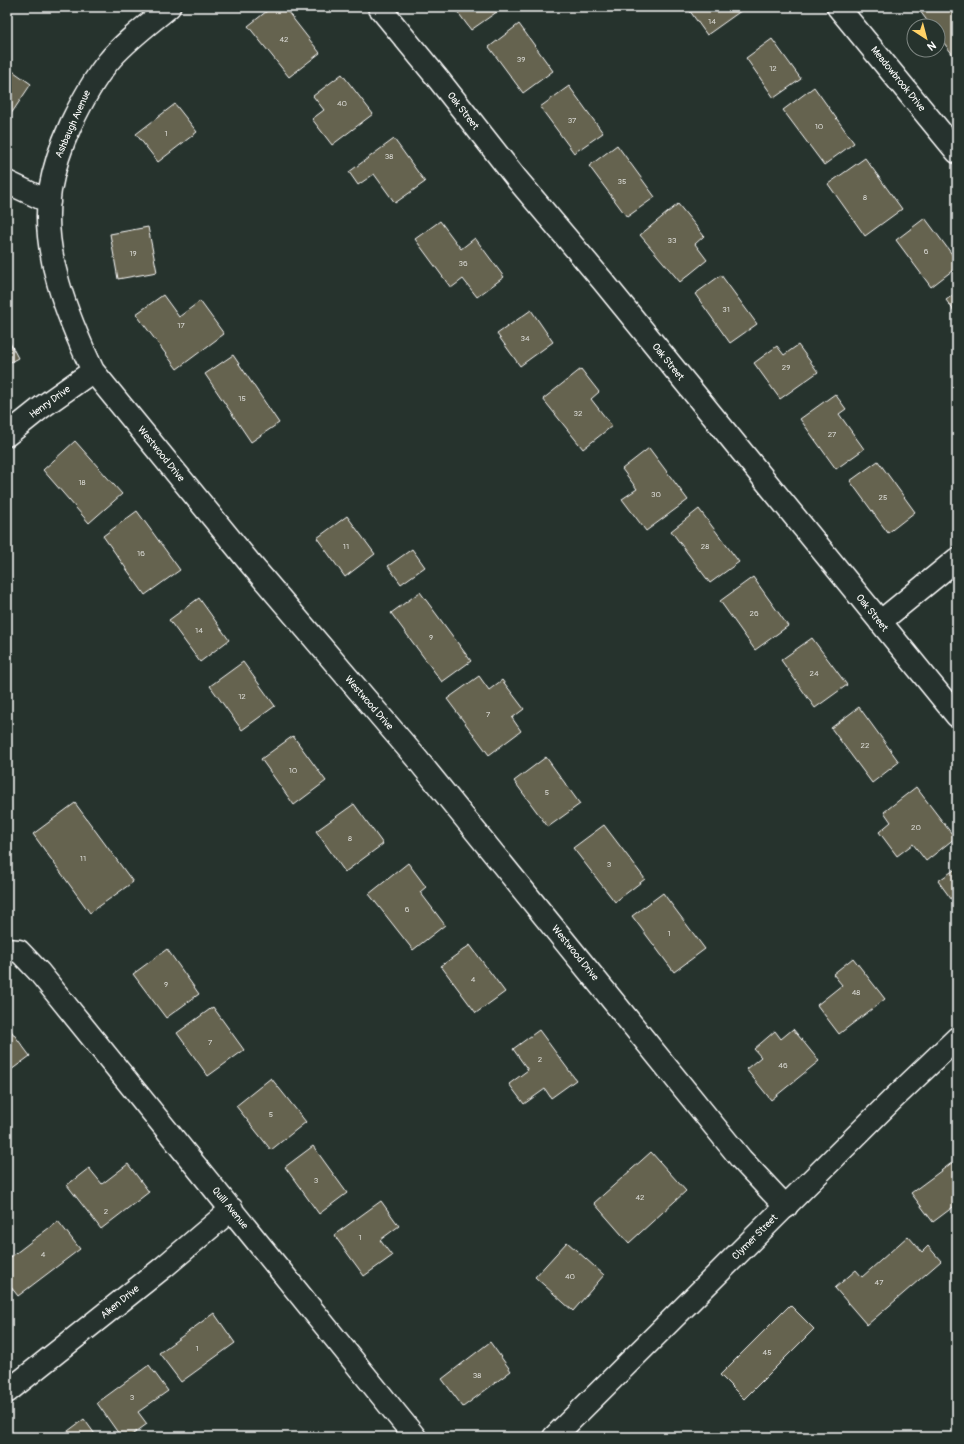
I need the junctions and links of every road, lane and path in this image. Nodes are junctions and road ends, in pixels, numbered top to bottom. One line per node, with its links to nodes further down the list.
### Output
1 (169, 7): 6 (street, Ashbaugh Avenue)
2 (379, 7): 10 (street, Oak Street)
3 (838, 7): 4 (street, Meadowbrook Drive)
4 (957, 152)
5 (7, 182): 6 (street)
6 (49, 202): 7 (street, Westwood Drive)
7 (93, 371): 8 (street, Henry Drive); 14 (street, Westwood Drive)
8 (7, 435)
9 (957, 559): 10 (street)
10 (880, 622): 11 (street, Oak Street)
11 (957, 716)
12 (7, 950): 15 (street, Quill Avenue)
13 (957, 1038): 14 (street, Clymer Street)
14 (786, 1207): 18 (street, Clymer Street)
15 (232, 1209): 16 (street, Aiken Drive); 17 (street, Quill Avenue)
16 (7, 1392)
17 (415, 1437)
18 (554, 1437)

